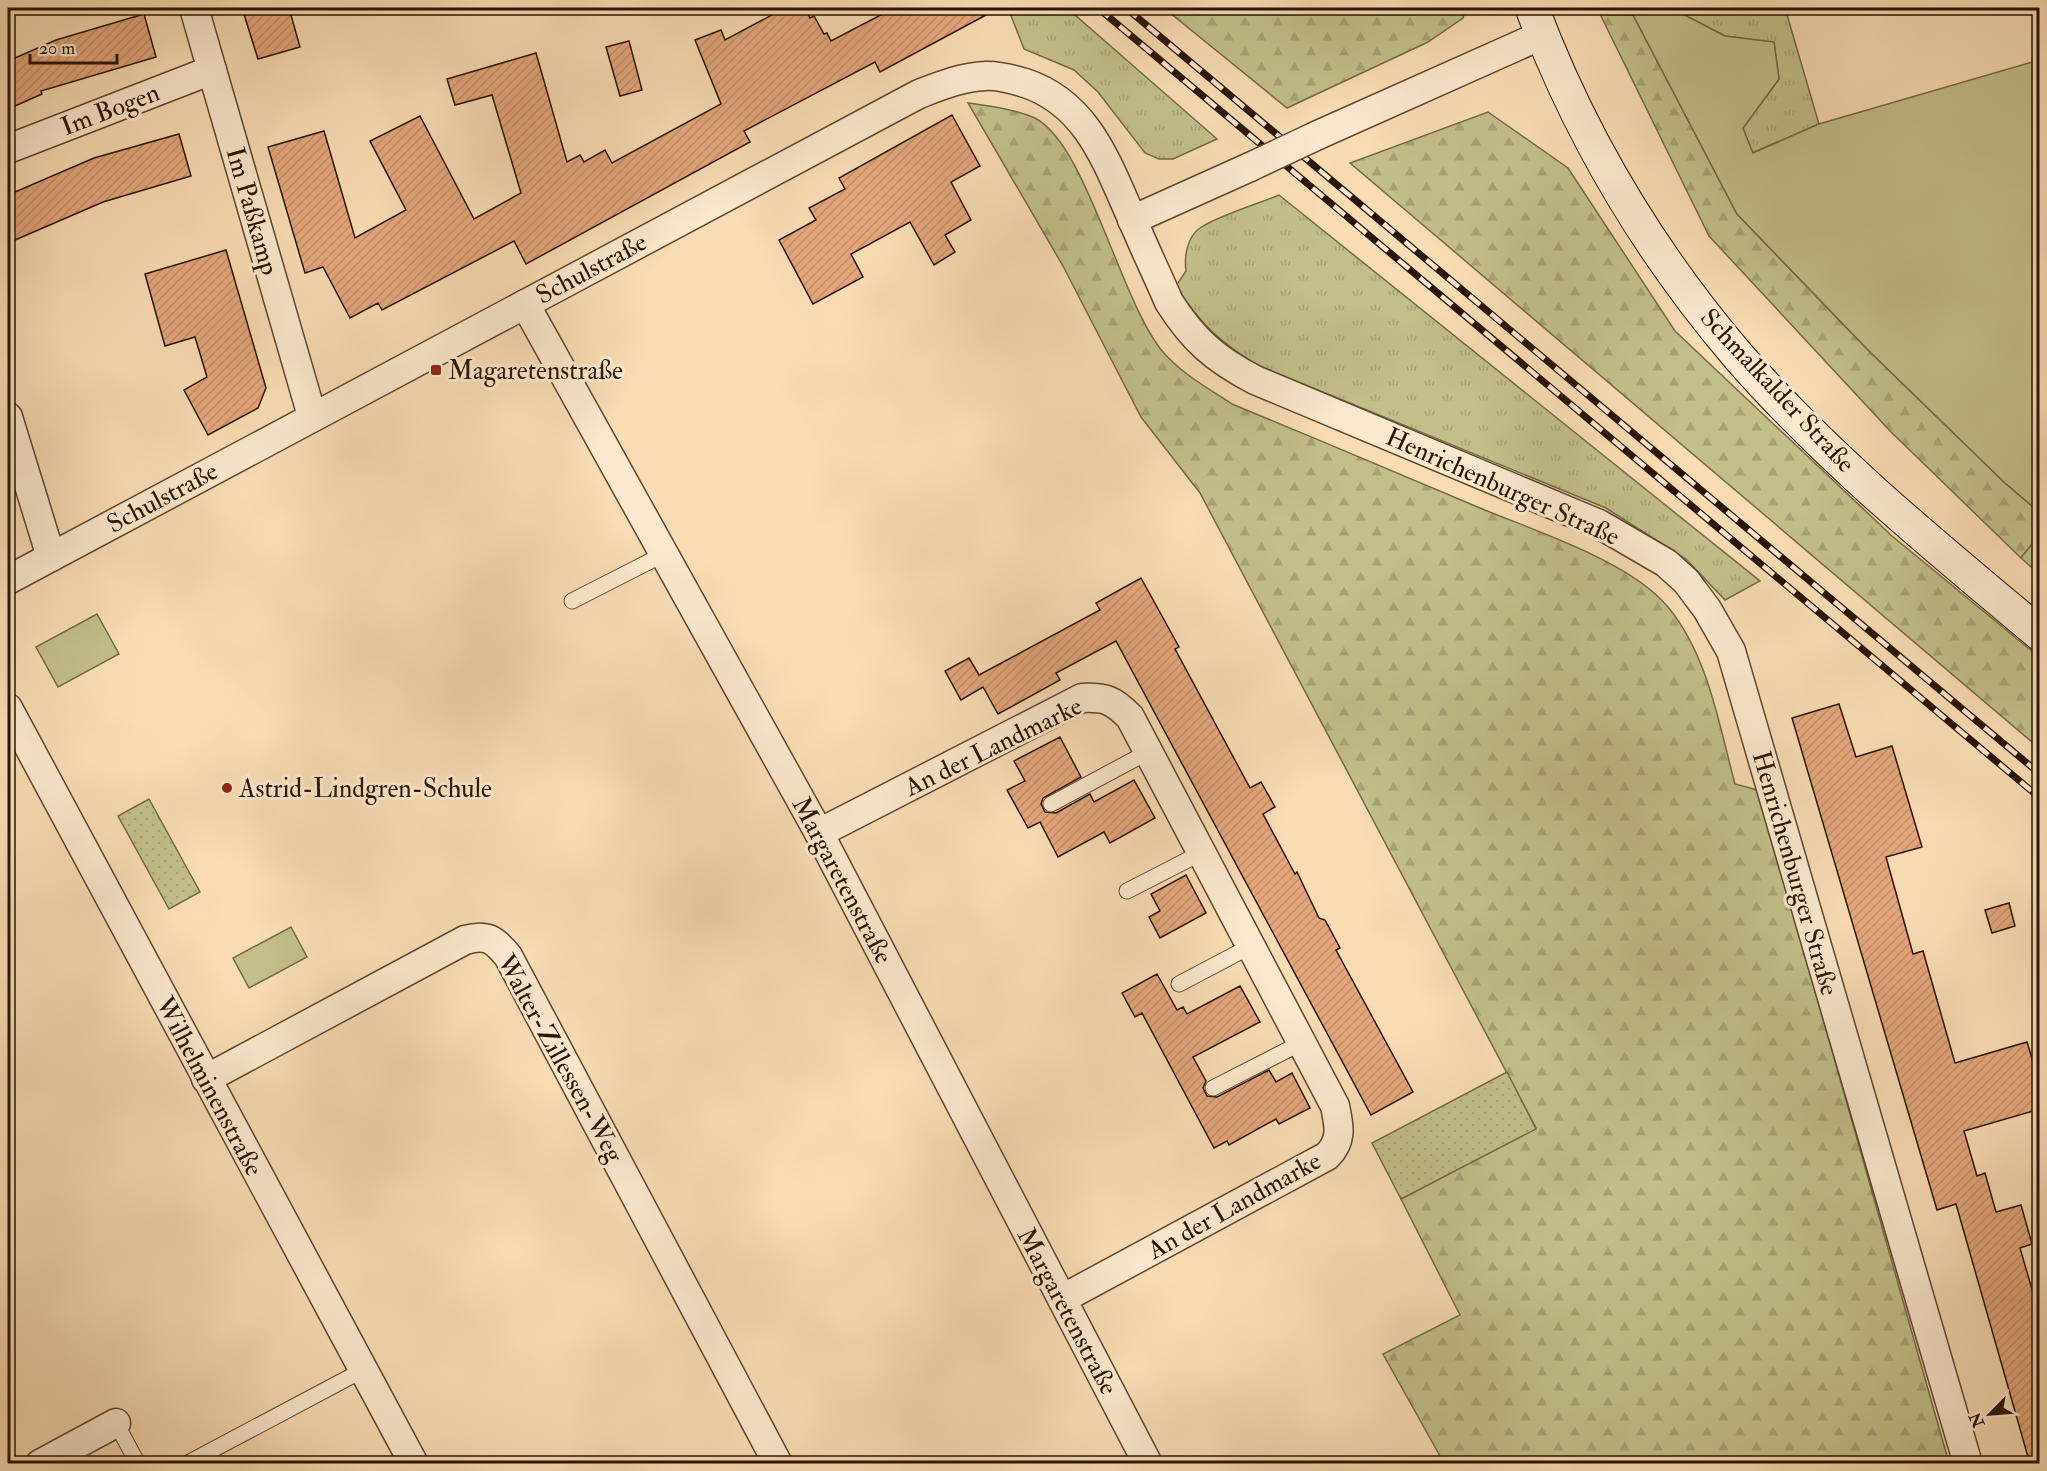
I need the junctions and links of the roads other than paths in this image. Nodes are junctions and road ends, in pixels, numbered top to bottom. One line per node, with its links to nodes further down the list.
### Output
1 (194, 8): 3 (street, Im Paßkamp)
2 (1537, 21): 5 (street, bridge); 13 (main road, Schmalkalder Straße)
3 (212, 70): 4 (street, Im Bogen); 7 (street, Im Paßkamp)
4 (8, 149)
5 (1132, 219): 6 (street, Schulstraße); 34 (street, Henrichenburger Straße)
6 (525, 304): 7 (street, Schulstraße); 9 (street, Margaretenstraße)
7 (312, 416): 10 (street, Schulstraße)
8 (8, 417): 10 (street)
9 (664, 554): 12 (lane); 17 (street, Margaretenstraße)
10 (51, 557): 11 (street, Schulstraße)
11 (8, 580)
12 (572, 601)
13 (2040, 634)
14 (8, 708): 23 (street, Wilhelminenstraße)
15 (1148, 752): 16 (lane); 17 (street, An der Landmarke); 18 (street, An der Landmarke)
16 (1051, 804)
17 (819, 833): 25 (street, Margaretenstraße)
18 (1201, 853): 19 (lane); 20 (street, An der Landmarke)
19 (1127, 891)
20 (1251, 946): 21 (lane); 22 (street, An der Landmarke)
21 (1179, 984)
22 (1301, 1042): 24 (lane); 25 (street, An der Landmarke)
23 (206, 1079): 26 (street, Wilhelminenstraße); 32 (street, Walter-Zillessen-Weg)
24 (1213, 1088)
25 (1062, 1299): 33 (street, Margaretenstraße)
26 (363, 1370): 30 (lane); 31 (street, Wilhelminenstraße)
27 (116, 1423): 28 (street); 29 (lane)
28 (40, 1464)
29 (138, 1464)
30 (186, 1464)
31 (414, 1464)
32 (778, 1464)
33 (1148, 1464)
34 (1968, 1464)

